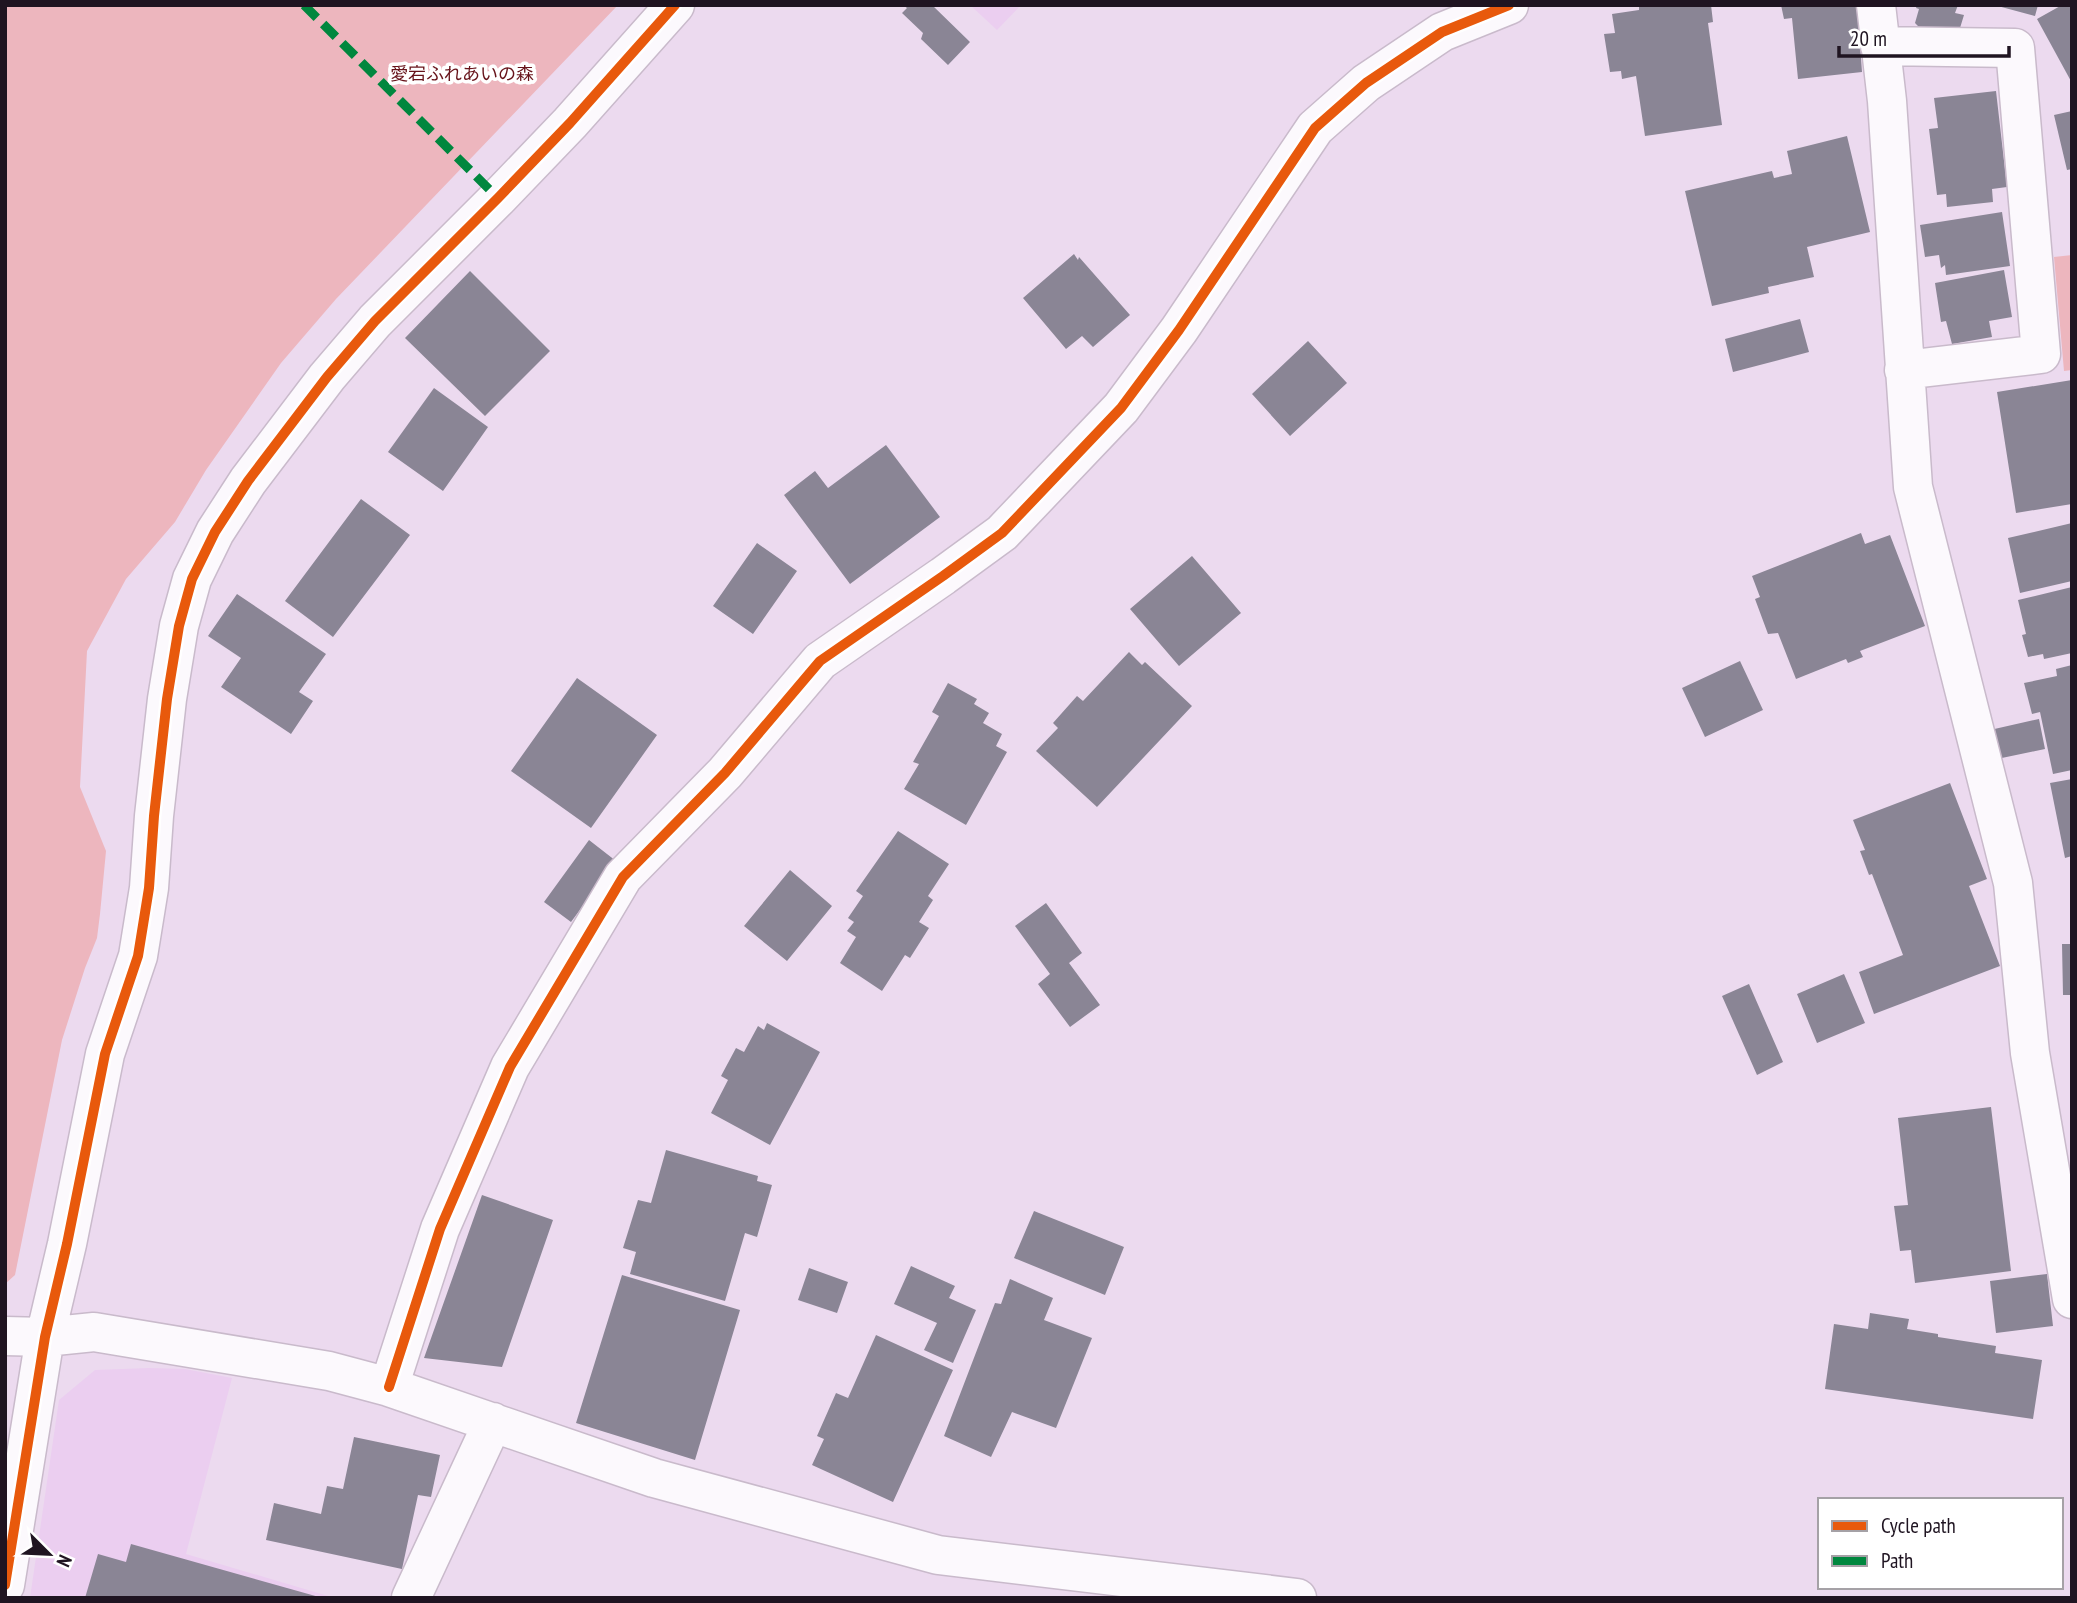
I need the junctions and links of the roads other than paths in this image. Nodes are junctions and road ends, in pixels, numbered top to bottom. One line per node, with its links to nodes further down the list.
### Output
1 (675, 5): 8 (street)
2 (1509, 5): 9 (street)
3 (1876, 5): 4 (street)
4 (1880, 46): 5 (street); 5 (street)
5 (1905, 370): 6 (street)
6 (2072, 1299)
7 (5, 1336): 8 (street)
8 (45, 1337): 9 (street); 11 (street)
9 (389, 1387): 10 (street)
10 (493, 1422): 12 (street); 13 (street)
11 (5, 1585)
12 (411, 1598)
13 (1297, 1598)

